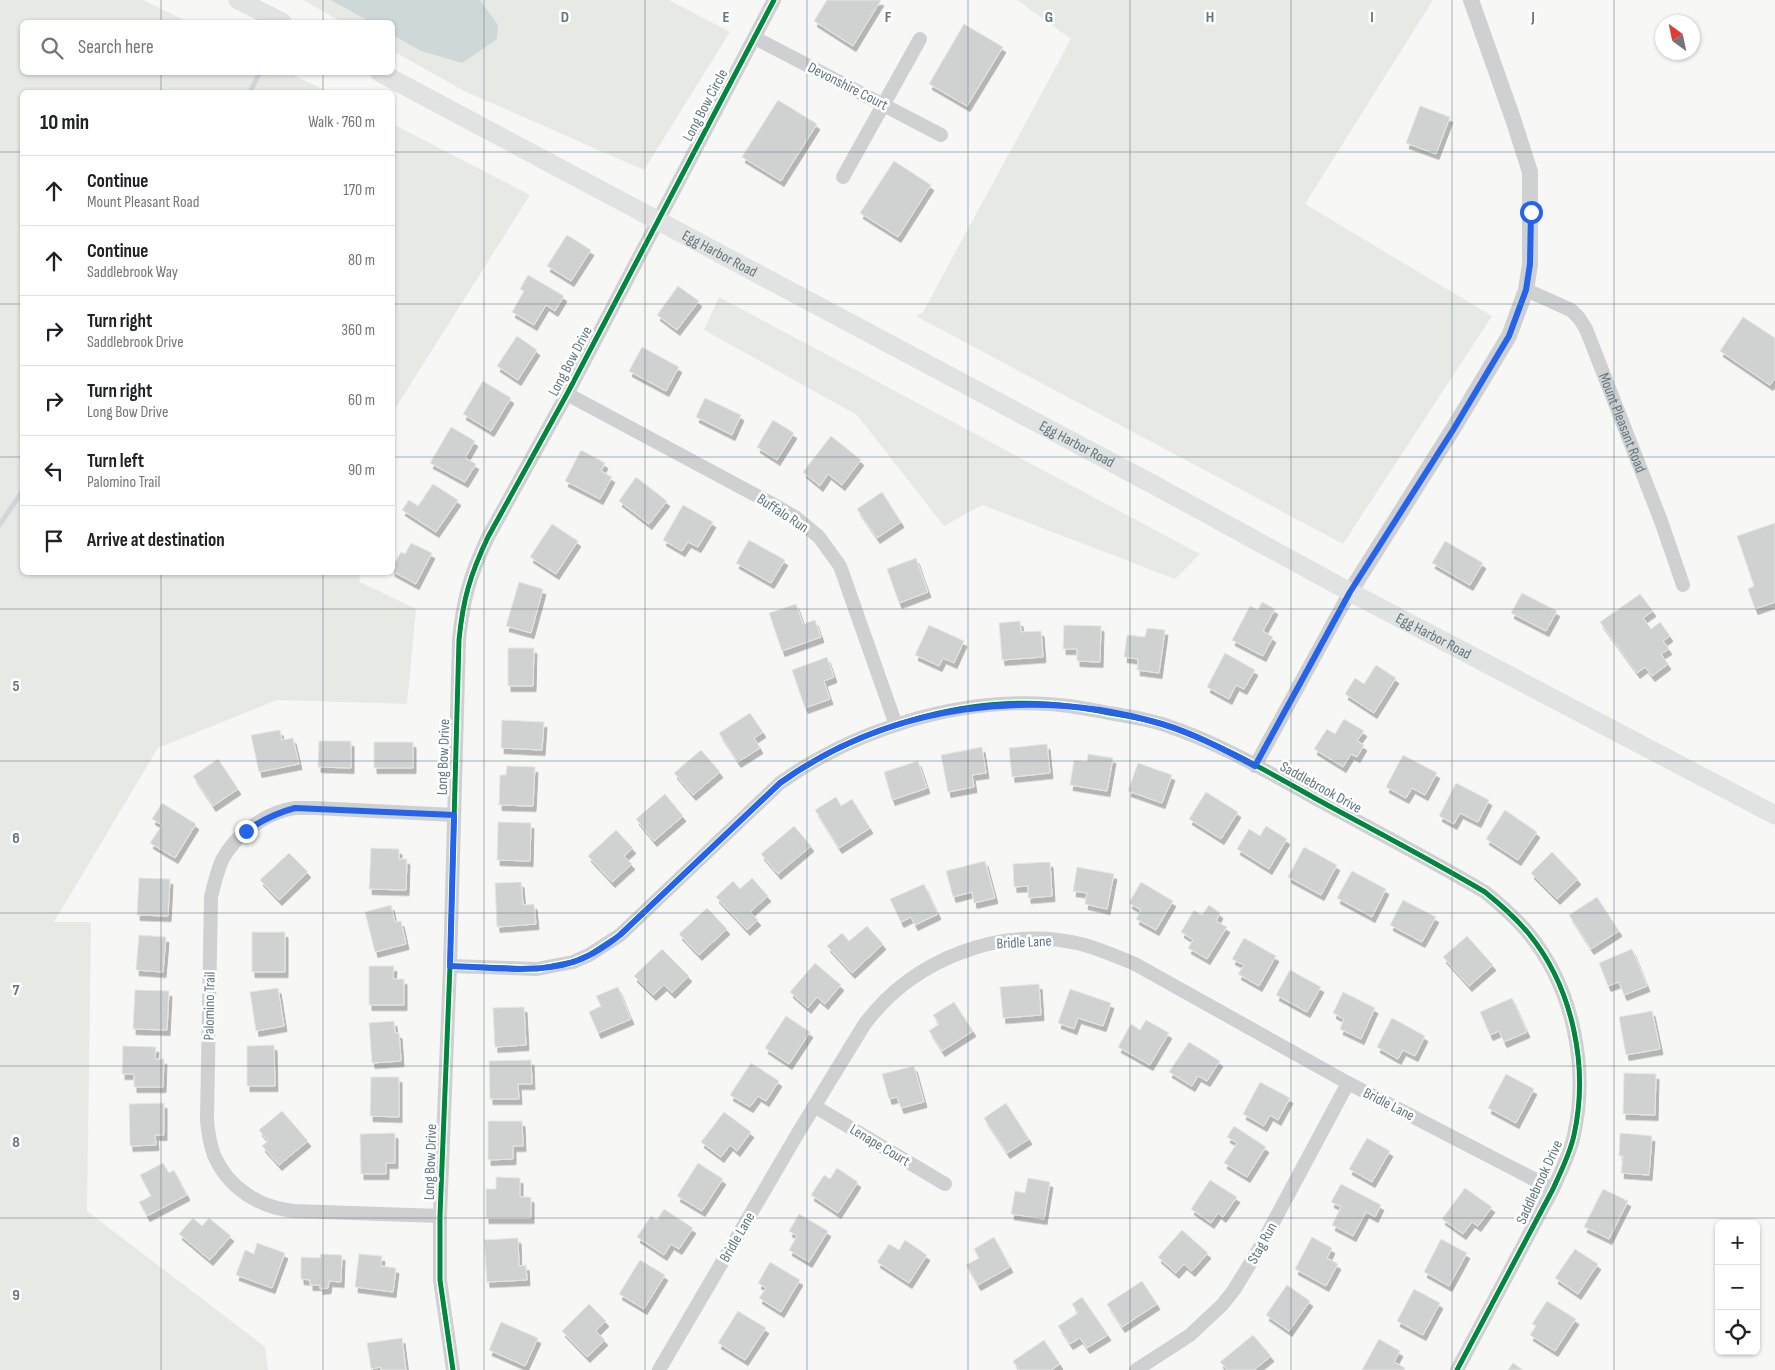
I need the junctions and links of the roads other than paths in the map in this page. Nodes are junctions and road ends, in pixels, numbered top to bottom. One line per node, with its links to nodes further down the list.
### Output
1 (238, 0): 4 (main road)
2 (774, 0): 5 (street, Long Bow Circle)
3 (1471, 0): 12 (street)
4 (278, 20)
5 (755, 38): 8 (street, Devonshire Court); 11 (street, Long Bow Circle)
6 (920, 39): 8 (street)
7 (385, 75): 11 (main road, Egg Harbor Road)
8 (883, 104): 9 (street, Devonshire Court); 10 (street)
9 (941, 135)
10 (843, 177)
11 (658, 222): 13 (street, Long Bow Drive); 15 (main road, Egg Harbor Road)
12 (1526, 290): 14 (street, Mount Pleasant Road); 15 (street)
13 (567, 394): 16 (street, Buffalo Run); 18 (street, Long Bow Drive)
14 (1683, 585)
15 (1350, 592): 17 (street); 19 (main road, Egg Harbor Road)
16 (896, 725): 17 (street, Saddlebrook Drive); 20 (street, Saddlebrook Drive)
17 (1255, 766): 24 (street, Saddlebrook Drive)
18 (454, 815): 20 (street, Long Bow Drive); 25 (street, Palomino Trail)
19 (1775, 815)
20 (450, 966): 25 (street, Long Bow Drive)
21 (1348, 1083): 22 (street, Bridle Lane); 24 (street, Bridle Lane); 28 (street, Stag Run)
22 (814, 1106): 23 (street, Lenape Court); 27 (street, Bridle Lane)
23 (945, 1184)
24 (1553, 1189): 29 (street, Saddlebrook Drive)
25 (440, 1216): 26 (street, Long Bow Drive)
26 (453, 1370)
27 (659, 1370)
28 (1136, 1370)
29 (1458, 1370)

